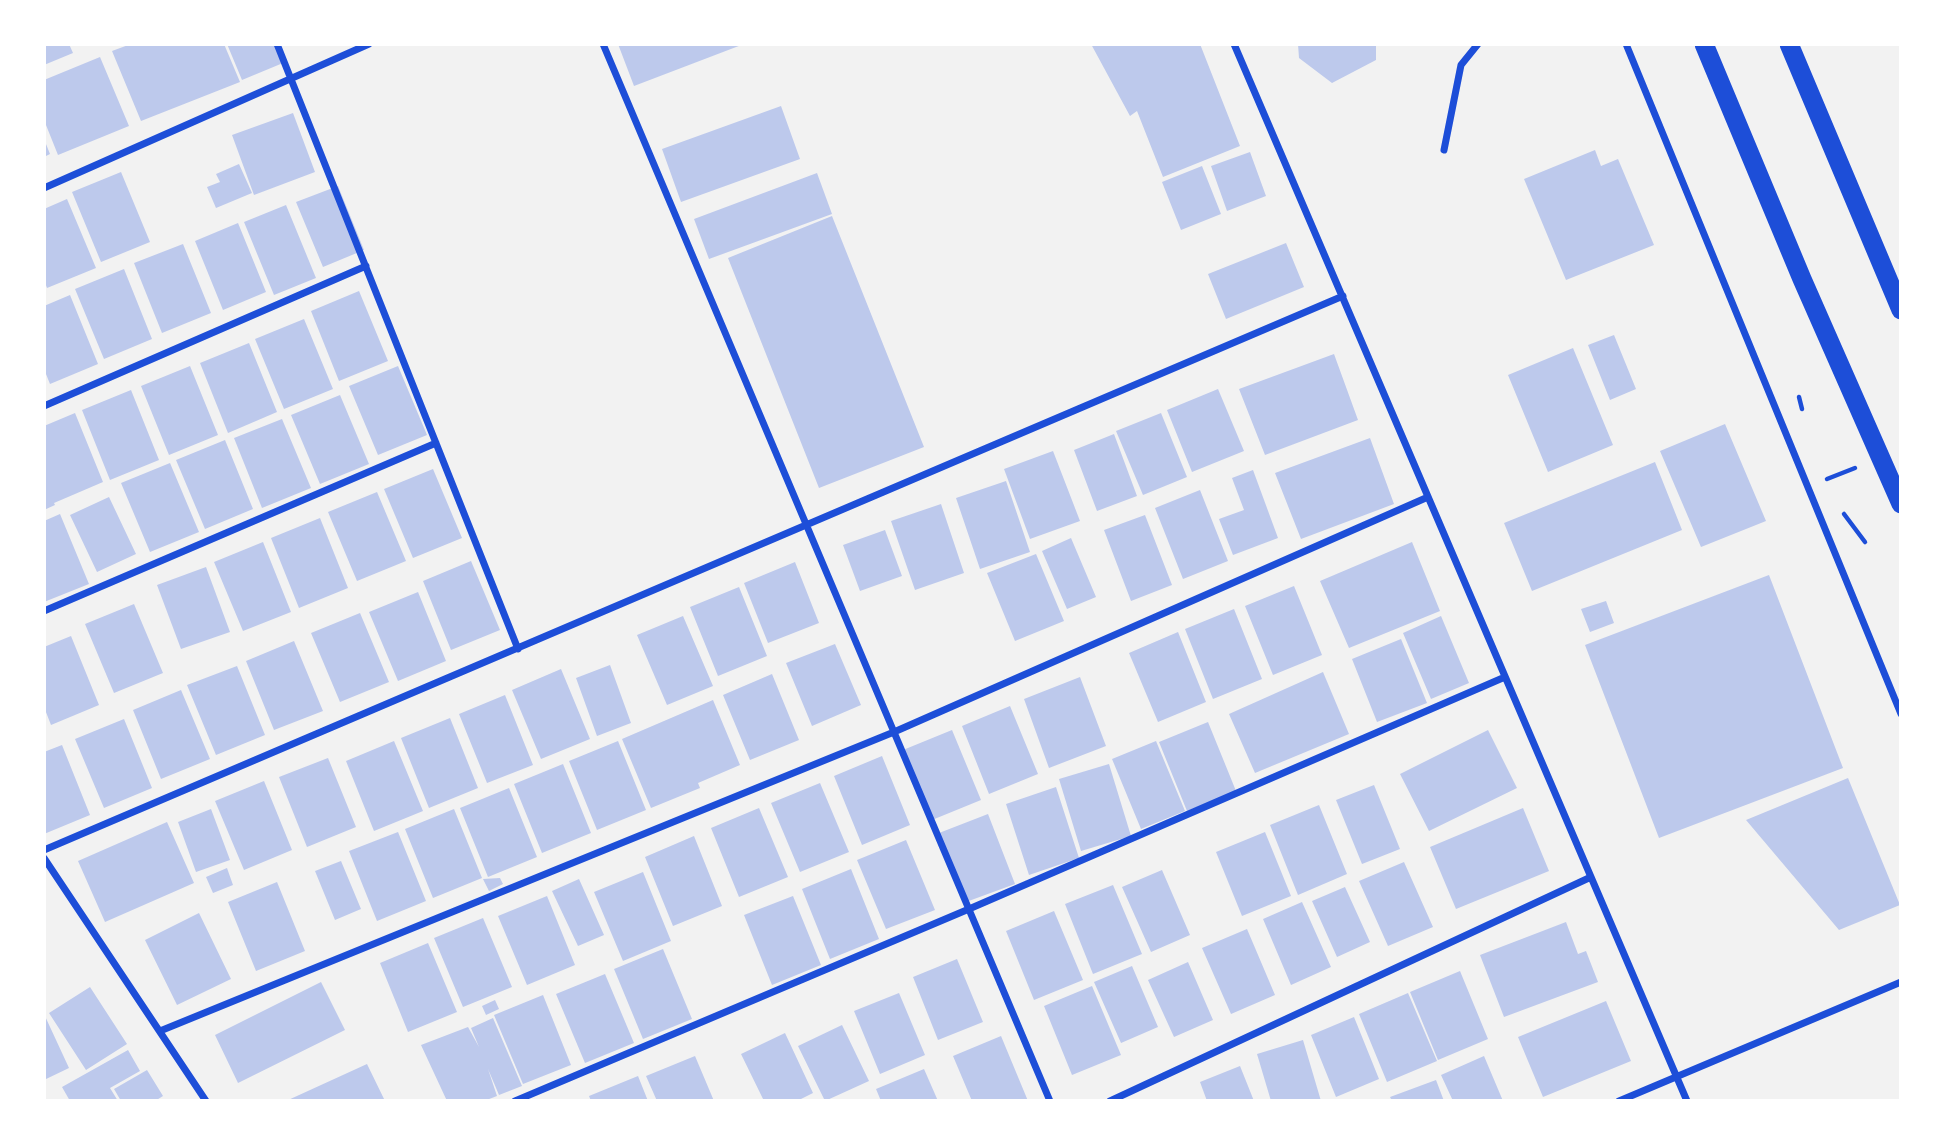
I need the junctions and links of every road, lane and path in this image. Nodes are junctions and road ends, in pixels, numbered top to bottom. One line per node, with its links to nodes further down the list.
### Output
1 (277, 44): 9 (street)
2 (369, 44): 9 (street)
3 (603, 44): 23 (street)
4 (1234, 44): 13 (street)
5 (1478, 44): 10 (street)
6 (1626, 44): 27 (street)
7 (1704, 44): 22 (highway)
8 (1789, 44): 14 (highway)
9 (292, 78): 11 (street); 12 (street)
10 (1444, 150)
11 (44, 188)
12 (366, 266): 16 (street); 18 (street)
13 (1343, 296): 21 (street); 23 (street)
14 (1901, 310)
15 (1799, 397): 17 (path)
16 (44, 406)
17 (1805, 421)
18 (436, 443): 24 (street); 25 (street)
19 (1866, 464): 20 (path)
20 (1819, 482)
21 (1428, 497): 26 (street); 28 (street)
22 (1901, 504)
23 (807, 526): 25 (street); 28 (street)
24 (44, 611)
25 (518, 649): 29 (street)
26 (1506, 677): 31 (street); 32 (street)
27 (1901, 714)
28 (894, 732): 32 (street); 34 (street)
29 (44, 850)
30 (44, 858): 34 (street)
31 (1591, 877): 35 (street); 39 (street)
32 (969, 909): 37 (street); 38 (street)
33 (1901, 982): 35 (street)
34 (160, 1031): 36 (street)
35 (1676, 1077): 40 (street); 41 (street)
36 (206, 1101)
37 (515, 1101)
38 (1050, 1101)
39 (1110, 1101)
40 (1619, 1101)
41 (1687, 1101)

